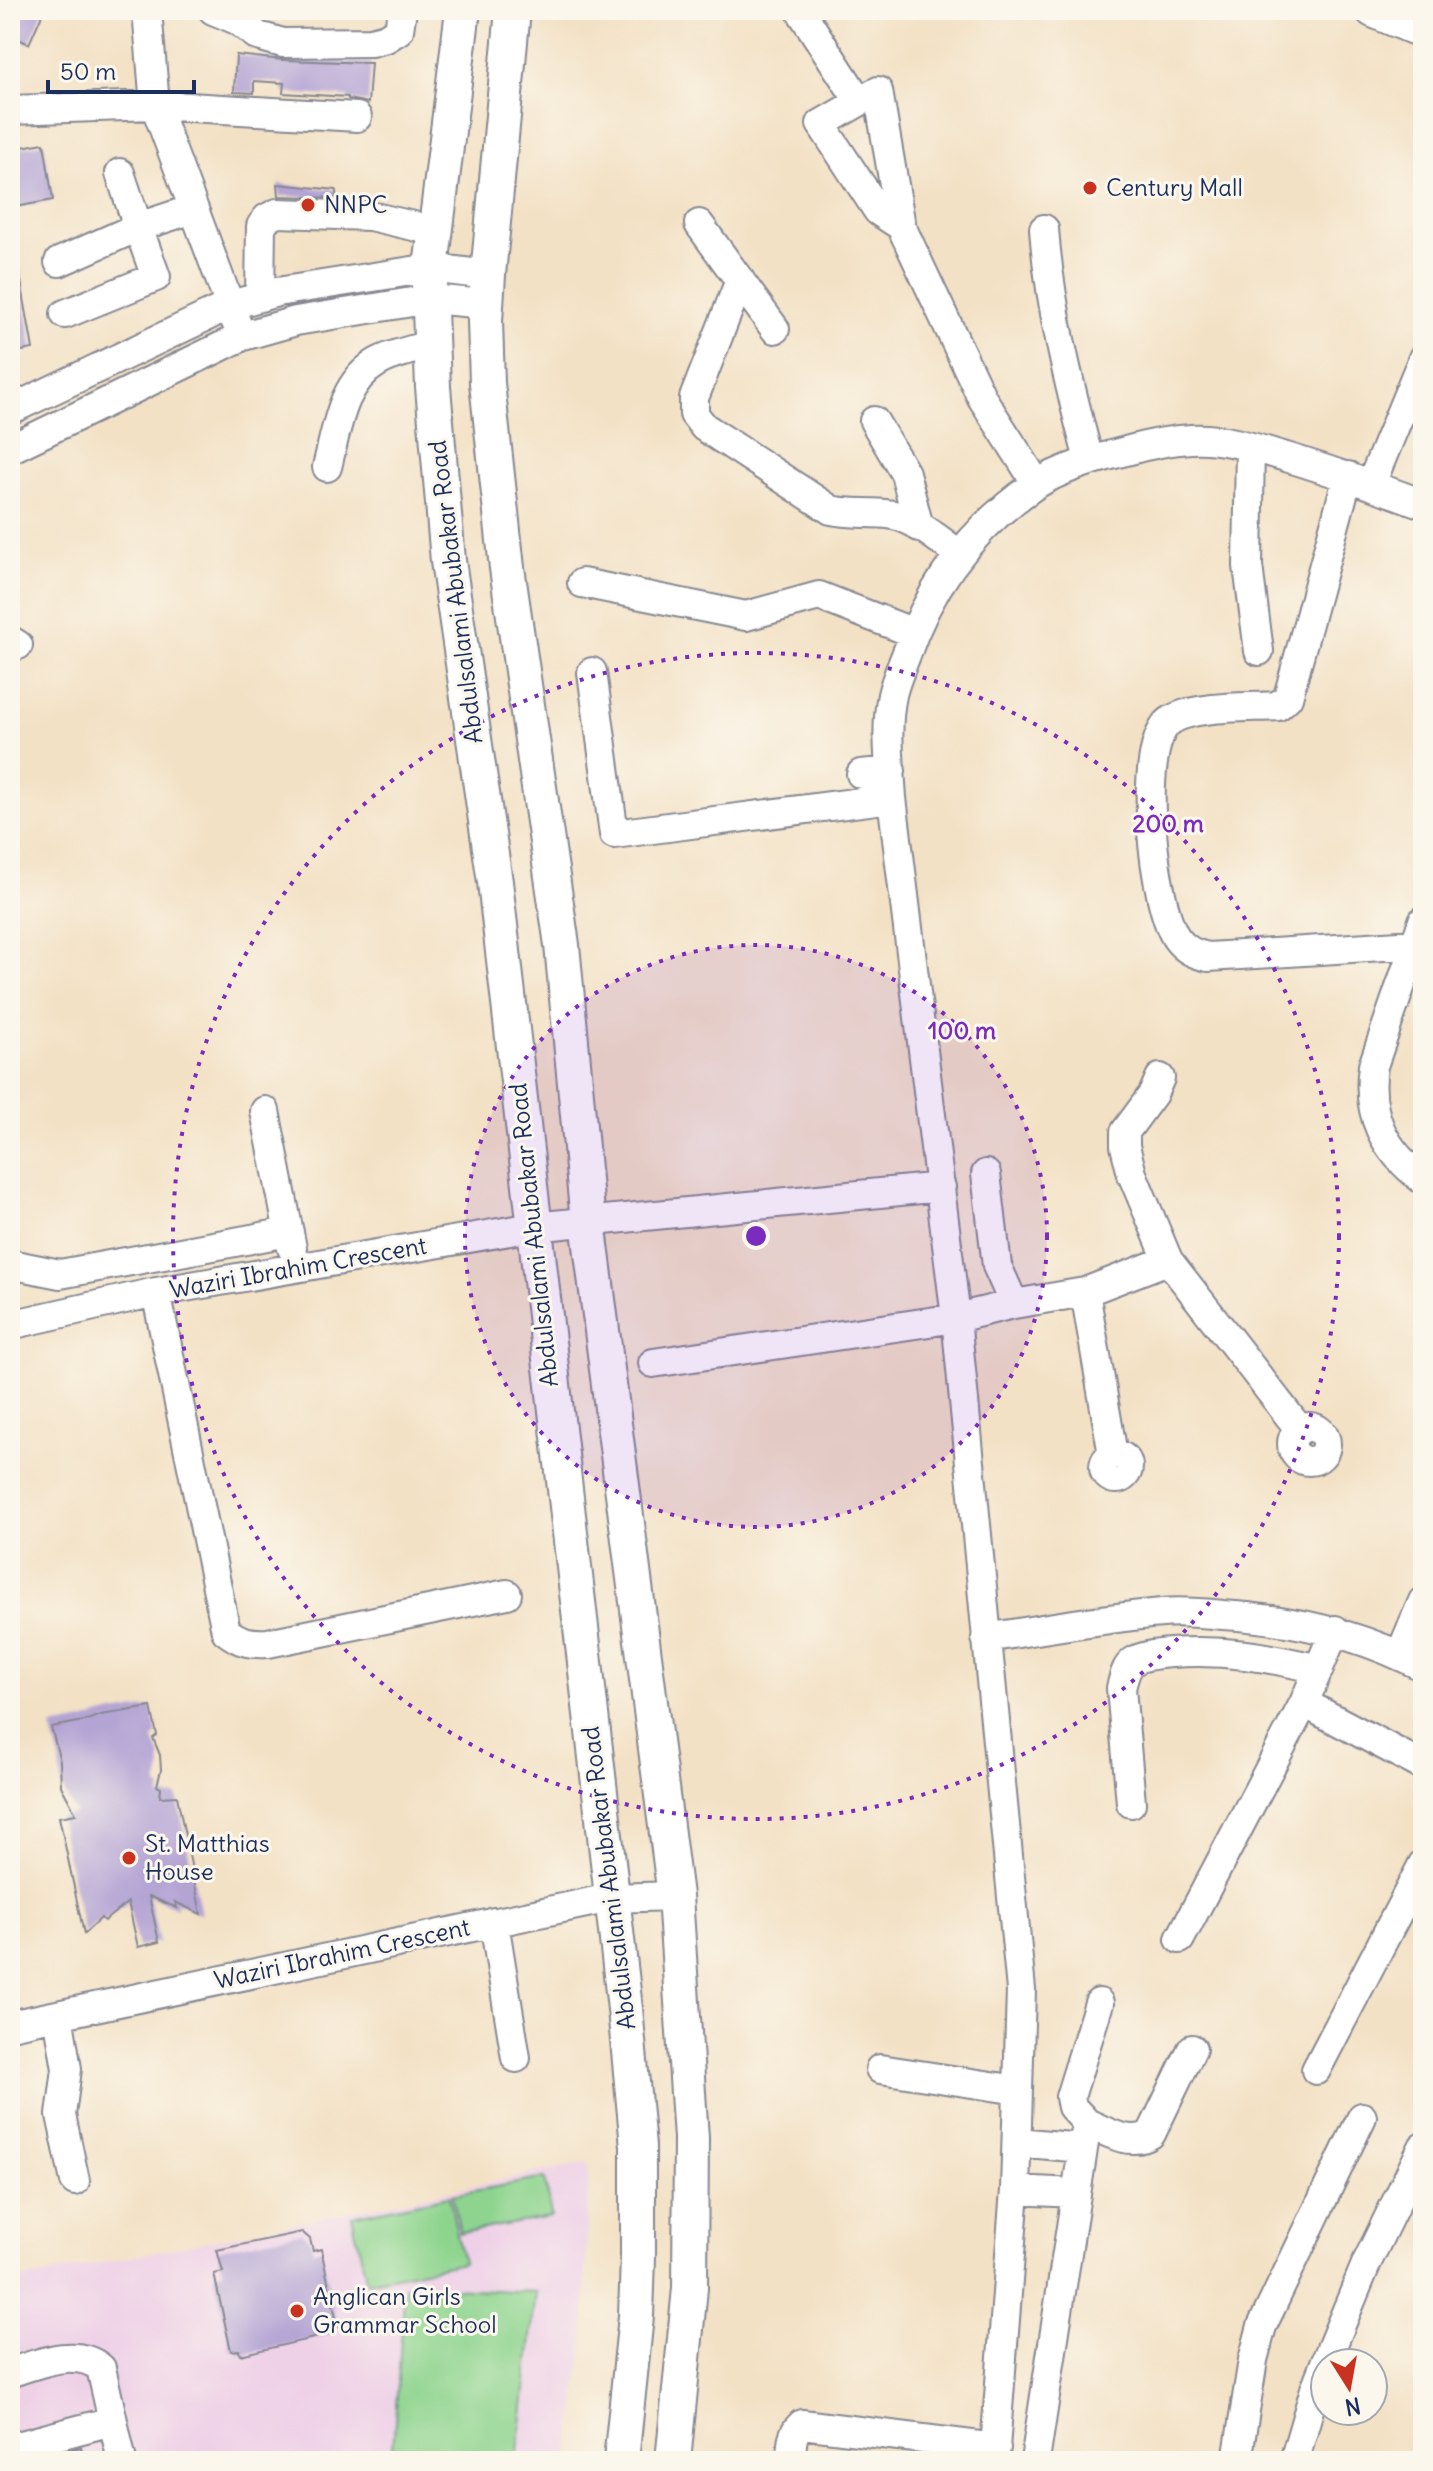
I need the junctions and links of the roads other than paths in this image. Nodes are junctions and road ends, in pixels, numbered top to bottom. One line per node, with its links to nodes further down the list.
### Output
1 (147, 10): 10 (street)
2 (213, 10): 3 (street)
3 (402, 10)
4 (463, 10): 19 (main road, Abdulsalami Abubakar Road)
5 (513, 10): 23 (main road)
6 (800, 10): 9 (street)
7 (1373, 10): 8 (main road)
8 (1423, 31)
9 (859, 101): 16 (street); 16 (street)
10 (155, 105): 11 (street); 12 (street); 14 (street)
11 (10, 110)
12 (357, 117)
13 (120, 173): 17 (street)
14 (193, 209): 17 (street); 25 (street)
15 (699, 224): 21 (street)
16 (901, 226): 38 (street)
17 (138, 227): 20 (street); 26 (street)
18 (1044, 229): 35 (street)
19 (435, 231): 22 (main road, Abdulsalami Abubakar Road); 24 (street)
20 (59, 262)
21 (740, 280): 27 (street); 40 (street)
22 (430, 283): 23 (street); 24 (street); 28 (street); 29 (main road, Abdulsalami Abubakar Road)
23 (487, 290): 54 (main road)
24 (260, 297): 25 (street)
25 (228, 306): 28 (street); 31 (street)
26 (65, 314)
27 (775, 329)
28 (243, 336): 34 (street)
29 (432, 344): 36 (street); 55 (main road, Abdulsalami Abubakar Road)
30 (1423, 358): 37 (street)
31 (10, 410)
32 (874, 421): 40 (street)
33 (1250, 447): 35 (street); 37 (street); 44 (street)
34 (10, 449)
35 (1089, 460): 38 (street)
36 (327, 467)
37 (1360, 480): 39 (street); 48 (street)
38 (1037, 484): 41 (street)
39 (1423, 504)
40 (919, 527): 41 (street)
41 (959, 554): 43 (street)
42 (582, 583): 43 (street)
43 (914, 633): 47 (street)
44 (1259, 651)
45 (592, 672): 47 (street)
46 (861, 774): 47 (street)
47 (891, 784): 53 (street)
48 (1419, 933): 52 (street)
49 (1160, 1078): 57 (street)
50 (265, 1111): 56 (street)
51 (986, 1174): 62 (street)
52 (1423, 1180)
53 (941, 1187): 54 (street, Waziri Ibrahim Crescent); 63 (street)
54 (588, 1222): 55 (street, Waziri Ibrahim Crescent); 78 (main road)
55 (533, 1227): 59 (street, Waziri Ibrahim Crescent); 79 (main road, Abdulsalami Abubakar Road)
56 (289, 1232): 58 (street); 59 (street)
57 (1168, 1260): 61 (street); 66 (street)
58 (10, 1264)
59 (296, 1268): 60 (street, Waziri Ibrahim Crescent)
60 (156, 1292): 64 (street, Waziri Ibrahim Crescent); 68 (street)
61 (1085, 1292): 62 (street); 67 (street)
62 (1014, 1304): 63 (street)
63 (956, 1318): 65 (street); 71 (street)
64 (10, 1325)
65 (653, 1363)
66 (1300, 1430)
67 (1113, 1455)
68 (507, 1594)
69 (1423, 1601): 72 (street)
70 (1335, 1630): 71 (street); 72 (street); 73 (street)
71 (986, 1638): 89 (street)
72 (1411, 1661)
73 (1319, 1669): 74 (street); 76 (street)
74 (1304, 1703): 75 (street); 81 (street)
75 (1423, 1766)
76 (1131, 1803)
77 (1423, 1864): 88 (street)
78 (675, 1896): 79 (street, Waziri Ibrahim Crescent); 106 (main road)
79 (610, 1898): 80 (street, Waziri Ibrahim Crescent); 105 (main road, Abdulsalami Abubakar Road)
80 (494, 1922): 83 (street, Waziri Ibrahim Crescent); 86 (street)
81 (1180, 1939)
82 (1099, 2003): 91 (street)
83 (58, 2015): 84 (street, Waziri Ibrahim Crescent); 94 (street)
84 (10, 2025)
85 (1192, 2049): 91 (street)
86 (516, 2058)
87 (880, 2069): 89 (street)
88 (1316, 2070)
89 (1018, 2090): 92 (street)
90 (1362, 2117): 109 (street)
91 (1084, 2136): 92 (street); 96 (street)
92 (1017, 2142): 95 (street)
93 (1423, 2147): 97 (street)
94 (75, 2181)
95 (1015, 2190): 96 (street); 102 (street)
96 (1075, 2193): 108 (street)
97 (1332, 2347)
98 (15, 2371): 100 (street)
99 (1309, 2414): 103 (street)
100 (112, 2421): 101 (street); 104 (street)
101 (10, 2448)
102 (995, 2454): 107 (street)
103 (1298, 2459)
104 (122, 2461)
105 (621, 2461)
106 (673, 2461)
107 (791, 2461)
108 (1035, 2461)
109 (1237, 2461)

